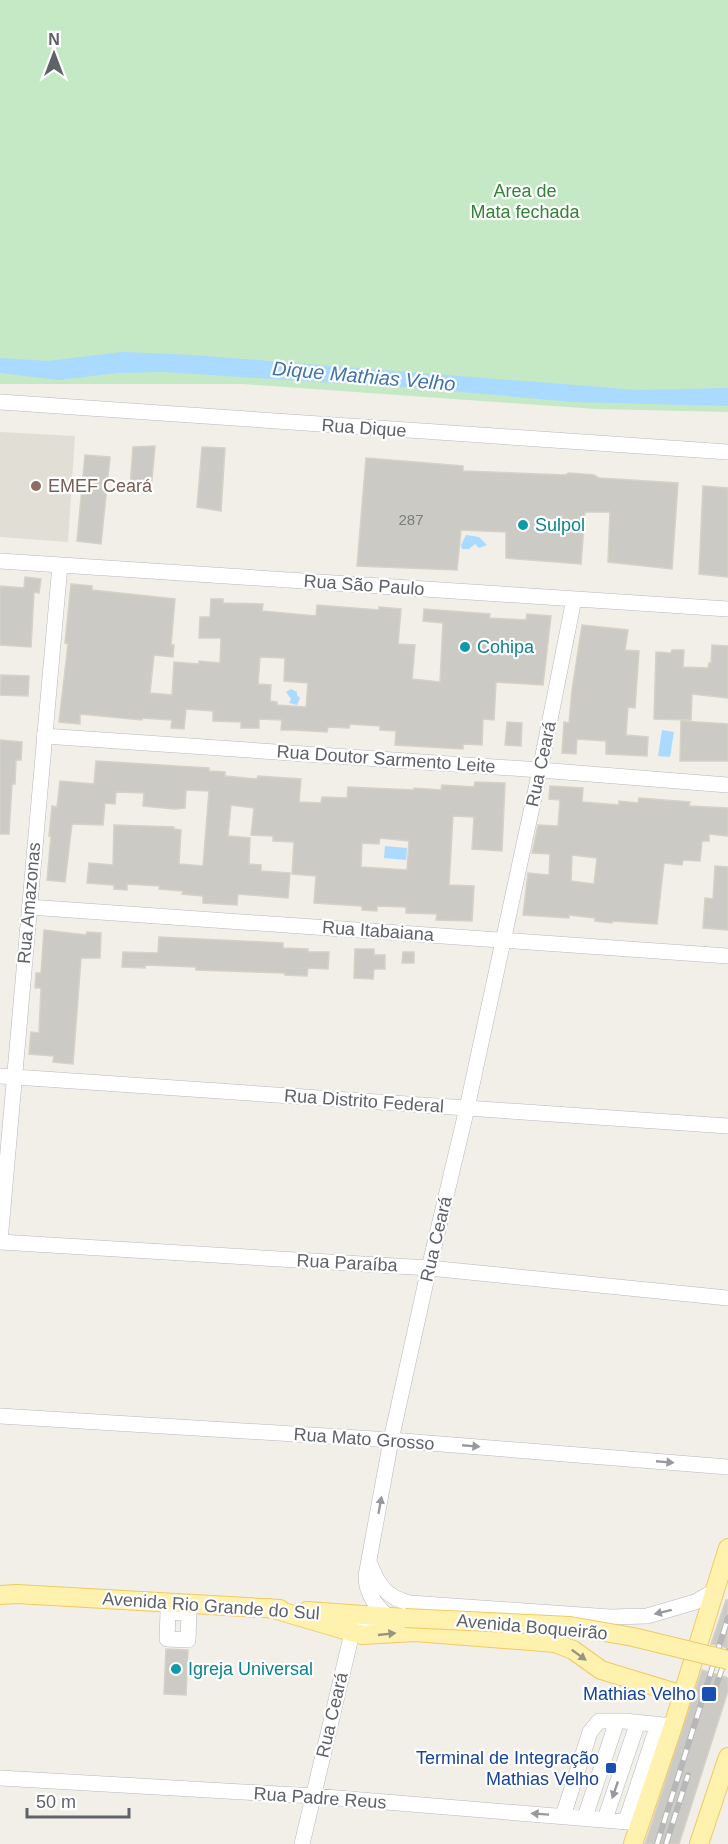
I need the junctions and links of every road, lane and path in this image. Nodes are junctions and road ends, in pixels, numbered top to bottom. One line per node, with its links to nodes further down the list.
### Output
1 (0, 402): 2 (street, Rua Dique)
2 (728, 452)
3 (0, 561): 4 (street, Rua São Paulo)
4 (60, 565): 5 (street, Rua São Paulo); 7 (street, Rua Amazonas)
5 (574, 599): 6 (street, Rua São Paulo); 8 (street, Rua Ceará)
6 (728, 609)
7 (44, 736): 8 (street, Rua Doutor Sarmento Leite); 10 (street, Rua Amazonas)
8 (540, 770): 9 (street, Rua Doutor Sarmento Leite); 11 (street, Rua Ceará)
9 (728, 785)
10 (28, 907): 11 (street, Rua Itabaiana); 13 (street, Rua Amazonas)
11 (503, 940): 12 (street, Rua Itabaiana); 14 (street, Rua Ceará)
12 (728, 956)
13 (8, 1077): 14 (street, Rua Distrito Federal); 16 (street, Rua Amazonas)
14 (467, 1108): 15 (street, Rua Distrito Federal); 17 (street, Rua Ceará)
15 (728, 1126)
16 (0, 1242): 17 (street, Rua Paraíba)
17 (429, 1268): 18 (street, Rua Paraíba); 20 (street, Rua Ceará)
18 (728, 1298)
19 (0, 1416): 20 (street, Rua Mato Grosso)
20 (391, 1440): 21 (street, Rua Mato Grosso, one-way to 21); 23 (street, Rua Ceará, one-way to 20)
21 (728, 1467)
22 (728, 1548): 24 (main road)
23 (369, 1562): 24 (street, one-way to 23); 28 (street, Rua Ceará)
24 (716, 1590): 31 (main road)
25 (6, 1593): 26 (main road, Avenida Rio Grande do Sul)
26 (179, 1608): 26 (street); 27 (main road, Avenida Rio Grande do Sul)
27 (270, 1608): 28 (main road, Avenida Rio Grande do Sul); 29 (main road)
28 (397, 1618): 29 (street); 30 (main road, Avenida Boqueirão, bridge)
29 (352, 1633): 31 (main road, one-way to 31); 37 (street, Rua Ceará)
30 (728, 1660)
31 (683, 1695): 34 (main road)
32 (617, 1720): 33 (street); 38 (street); 39 (street)
33 (638, 1722): 34 (street); 40 (street, one-way to 40)
34 (666, 1725): 41 (main road)
35 (726, 1766): 44 (main road)
36 (0, 1779): 37 (street, Rua Padre Reus)
37 (313, 1796): 38 (street, Rua Padre Reus, one-way to 37); 42 (street, Rua Ceará)
38 (563, 1816): 39 (street, Rua Padre Reus)
39 (585, 1818): 40 (street, Rua Padre Reus)
40 (605, 1819): 41 (street, Rua Padre Reus)
41 (633, 1822): 43 (main road)
42 (302, 1844)
43 (633, 1844)
44 (699, 1844)

